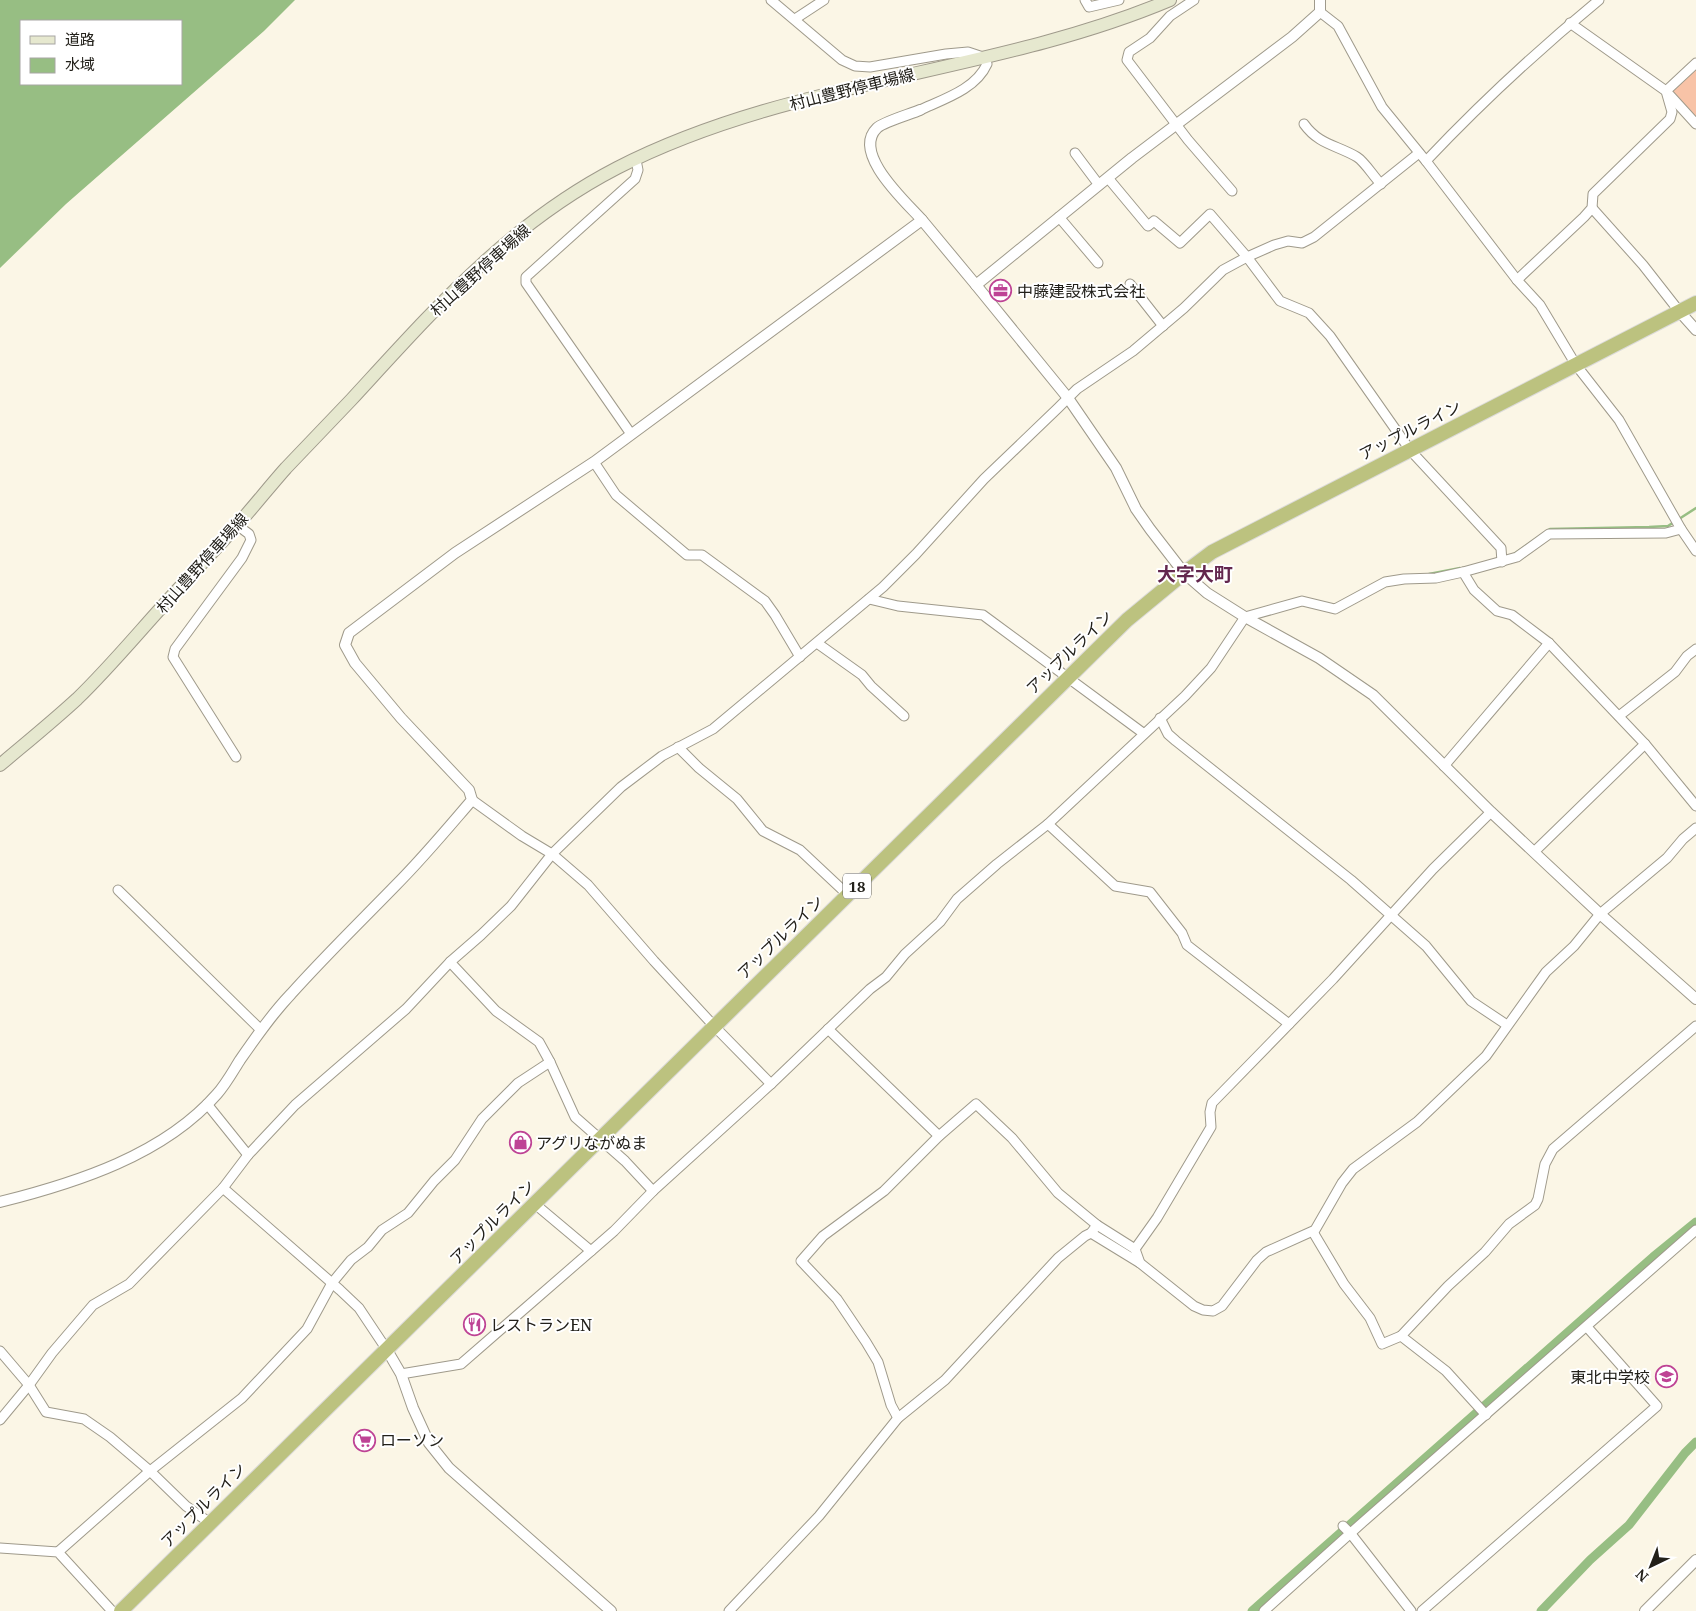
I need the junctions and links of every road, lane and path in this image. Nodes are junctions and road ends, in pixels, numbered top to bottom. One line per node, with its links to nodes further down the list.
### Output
1 (772, 0): 11 (street)
2 (824, 0): 11 (street)
3 (1105, 0): 9 (street)
4 (1119, 0): 9 (street)
5 (1170, 0): 13 (main road, 村山豊野停車場線)
6 (1194, 0): 19 (street)
7 (1320, 0): 10 (street)
8 (1599, 0): 12 (street)
9 (1087, 3)
10 (1320, 12): 19 (street); 21 (street)
11 (795, 19): 13 (street)
12 (1570, 23): 15 (street); 23 (street)
13 (984, 57): 16 (street); 22 (main road, 村山豊野停車場線)
14 (1696, 63): 15 (street)
15 (1666, 91): 18 (street); 28 (street)
16 (920, 110): 30 (street)
17 (1304, 124): 25 (street)
18 (1696, 124)
19 (1176, 125): 24 (street); 27 (street)
20 (1075, 153): 26 (street)
21 (1419, 153): 23 (street); 25 (street)
22 (636, 160): 42 (street); 45 (main road, 村山豊野停車場線)
23 (1426, 161): 33 (street)
24 (1108, 178): 26 (street); 31 (street)
25 (1381, 184): 31 (street)
26 (1099, 185): 29 (street)
27 (1232, 191)
28 (1592, 208): 33 (street); 37 (street)
29 (1059, 217): 32 (street); 35 (street)
30 (922, 220): 35 (street); 42 (street)
31 (1247, 257): 38 (street); 43 (street)
32 (1098, 263)
33 (1517, 280): 40 (street)
34 (1130, 284): 38 (street)
35 (976, 285): 41 (street)
36 (1696, 303): 37 (highway, アップルライン / 18)
37 (1679, 311): 39 (street); 40 (highway, アップルライン / 18)
38 (1163, 326): 41 (street)
39 (1696, 330)
40 (1576, 365): 43 (highway, アップルライン / 18); 46 (street)
41 (1068, 398): 50 (street); 51 (street)
42 (632, 434): 44 (street)
43 (1410, 450): 48 (street); 50 (highway, アップルライン / 18)
44 (594, 462): 56 (street); 67 (street)
45 (237, 525): 64 (street); 65 (main road, 村山豊野停車場線)
46 (1681, 529): 47 (street); 48 (street)
47 (1696, 551)
48 (1502, 562): 49 (street)
49 (1464, 572): 52 (street); 54 (street)
50 (1184, 573): 52 (street); 57 (highway, アップルライン / 18)
51 (869, 599): 53 (street); 57 (street)
52 (1245, 617): 60 (street); 66 (street)
53 (817, 643): 56 (street); 58 (street)
54 (1549, 643): 59 (street); 66 (street)
55 (1696, 649): 59 (street)
56 (800, 657): 63 (street)
57 (1069, 677): 61 (street); 75 (highway, アップルライン / 18)
58 (904, 716)
59 (1619, 716): 62 (street)
60 (1160, 718): 61 (street); 77 (street)
61 (1144, 733): 70 (street)
62 (1645, 744): 68 (street); 72 (street)
63 (678, 748): 73 (street); 75 (street)
64 (236, 757)
65 (0, 765)
66 (1444, 766): 69 (street)
67 (472, 800): 73 (street); 85 (street)
68 (1696, 806)
69 (1492, 812): 72 (street); 77 (street)
70 (1048, 824): 80 (street); 84 (street)
71 (1696, 828): 76 (street)
72 (1534, 852): 76 (street)
73 (552, 854): 78 (street); 82 (street)
74 (118, 890): 85 (street)
75 (848, 895): 82 (highway, アップルライン / 18)
76 (1600, 914): 79 (street); 81 (street)
77 (1392, 915): 80 (street); 81 (street)
78 (450, 962): 86 (street); 91 (street)
79 (1696, 999)
80 (1289, 1024): 100 (street)
81 (1507, 1025): 98 (street)
82 (714, 1026): 87 (street); 90 (highway, アップルライン / 18)
83 (1696, 1026): 105 (street)
84 (828, 1029): 87 (street); 89 (street)
85 (261, 1030): 88 (street)
86 (550, 1062): 90 (street); 103 (street)
87 (771, 1084): 93 (street)
88 (207, 1104): 91 (street); 94 (street)
89 (939, 1136): 96 (street); 111 (street)
90 (601, 1138): 93 (street); 95 (highway, アップルライン / 18)
91 (248, 1155): 92 (street)
92 (223, 1188): 103 (street); 109 (street)
93 (653, 1190): 101 (street)
94 (0, 1202)
95 (535, 1204): 101 (street); 106 (highway, アップルライン / 18)
96 (1097, 1225): 99 (street); 100 (street)
97 (1696, 1230): 104 (street)
98 (1313, 1232): 102 (street); 105 (street)
99 (1090, 1233): 102 (street); 111 (street)
100 (1135, 1249): 102 (street)
101 (591, 1252): 108 (street)
102 (1140, 1263)
103 (332, 1283): 106 (street); 113 (street)
104 (1587, 1327): 110 (street); 125 (street)
105 (1401, 1336): 110 (street)
106 (387, 1350): 108 (street); 114 (highway, アップルライン / 18)
107 (0, 1351): 109 (street)
108 (401, 1374): 121 (street)
109 (29, 1385): 112 (street); 113 (street)
110 (1482, 1411): 115 (street)
111 (898, 1418): 122 (street)
112 (0, 1420)
113 (150, 1471): 114 (street); 117 (street)
114 (210, 1523): 120 (highway, アップルライン / 18)
115 (1348, 1530): 123 (street); 124 (street)
116 (0, 1548): 117 (street)
117 (58, 1552): 119 (street)
118 (1696, 1560): 126 (street)
119 (112, 1611)
120 (121, 1611)
121 (611, 1611)
122 (729, 1611)
123 (1264, 1611)
124 (1411, 1611)
125 (1422, 1611)
126 (1645, 1611)

